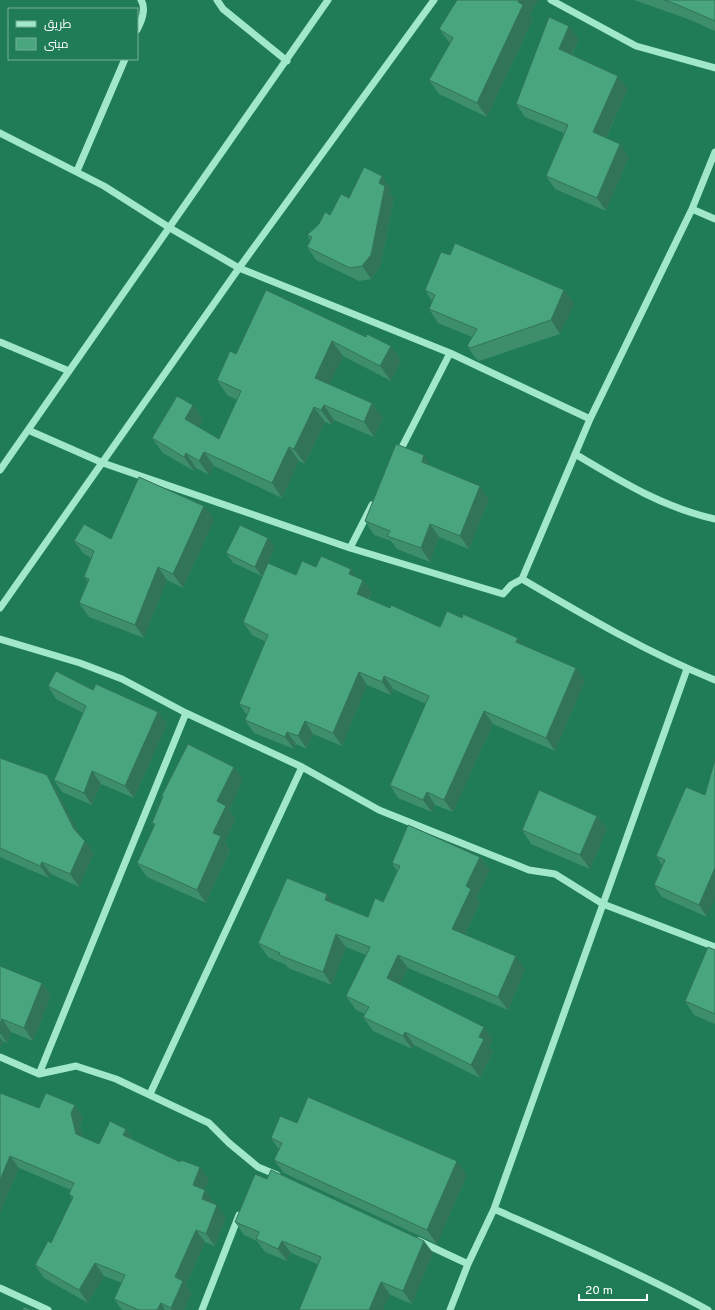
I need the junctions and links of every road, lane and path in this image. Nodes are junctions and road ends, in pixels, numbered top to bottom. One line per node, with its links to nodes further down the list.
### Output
1 (141, 0): 6 (street)
2 (217, 0): 8 (street)
3 (328, 0): 8 (street)
4 (434, 0): 16 (street)
5 (551, 0): 9 (street)
6 (138, 27)
7 (125, 60): 12 (street)
8 (287, 61): 15 (street)
9 (715, 68)
10 (0, 133): 12 (street)
11 (715, 152): 13 (street)
12 (76, 171): 15 (street)
13 (692, 209): 14 (street); 20 (street)
14 (715, 219)
15 (170, 228): 16 (street); 19 (street)
16 (239, 268): 18 (street); 23 (street)
17 (0, 342): 19 (street)
18 (450, 353): 20 (street); 24 (street)
19 (69, 371): 21 (street)
20 (590, 419): 22 (street)
21 (28, 430): 23 (street); 25 (street)
22 (575, 454): 27 (street); 29 (street)
23 (103, 463): 28 (street); 30 (street)
24 (393, 464)
25 (0, 470)
26 (375, 499): 28 (street)
27 (715, 519)
28 (350, 548): 29 (street)
29 (522, 579): 32 (street)
30 (0, 608)
31 (0, 639): 34 (street)
32 (687, 669): 33 (street); 36 (street)
33 (715, 680)
34 (186, 714): 35 (street); 39 (street)
35 (302, 767): 36 (street); 40 (street)
36 (603, 904): 37 (street); 44 (street)
37 (715, 947)
38 (0, 1057): 39 (street)
39 (39, 1074): 40 (street)
40 (150, 1094): 41 (street)
41 (258, 1167): 42 (street); 43 (street)
42 (256, 1174)
43 (287, 1180)
44 (494, 1209): 47 (street); 52 (street)
45 (241, 1211): 50 (street)
46 (410, 1237): 47 (street)
47 (468, 1264): 51 (street)
48 (0, 1288): 49 (street)
49 (48, 1310)
50 (202, 1310)
51 (450, 1310)
52 (708, 1310)

